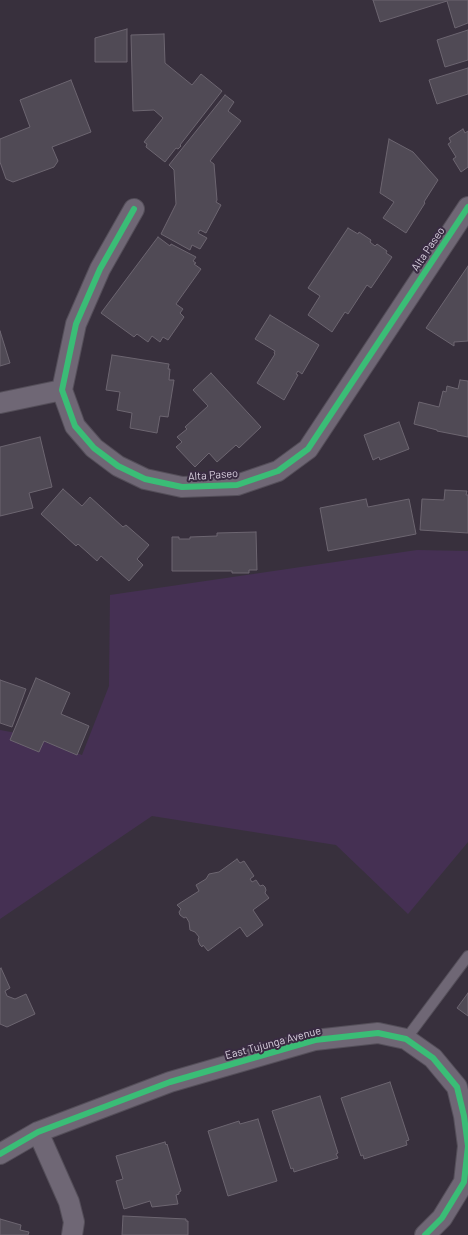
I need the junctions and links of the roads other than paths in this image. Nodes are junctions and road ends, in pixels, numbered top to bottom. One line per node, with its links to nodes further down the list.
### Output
1 (468, 207): 3 (street, Alta Paseo)
2 (134, 210): 3 (street)
3 (62, 390): 4 (street)
4 (0, 403)
5 (468, 956): 6 (lane)
6 (406, 1039): 7 (street, East Tujunga Avenue); 10 (street, East Tujunga Avenue)
7 (38, 1132): 8 (street, East Tujunga Avenue); 9 (street)
8 (0, 1154)
9 (72, 1235)
10 (425, 1235)

